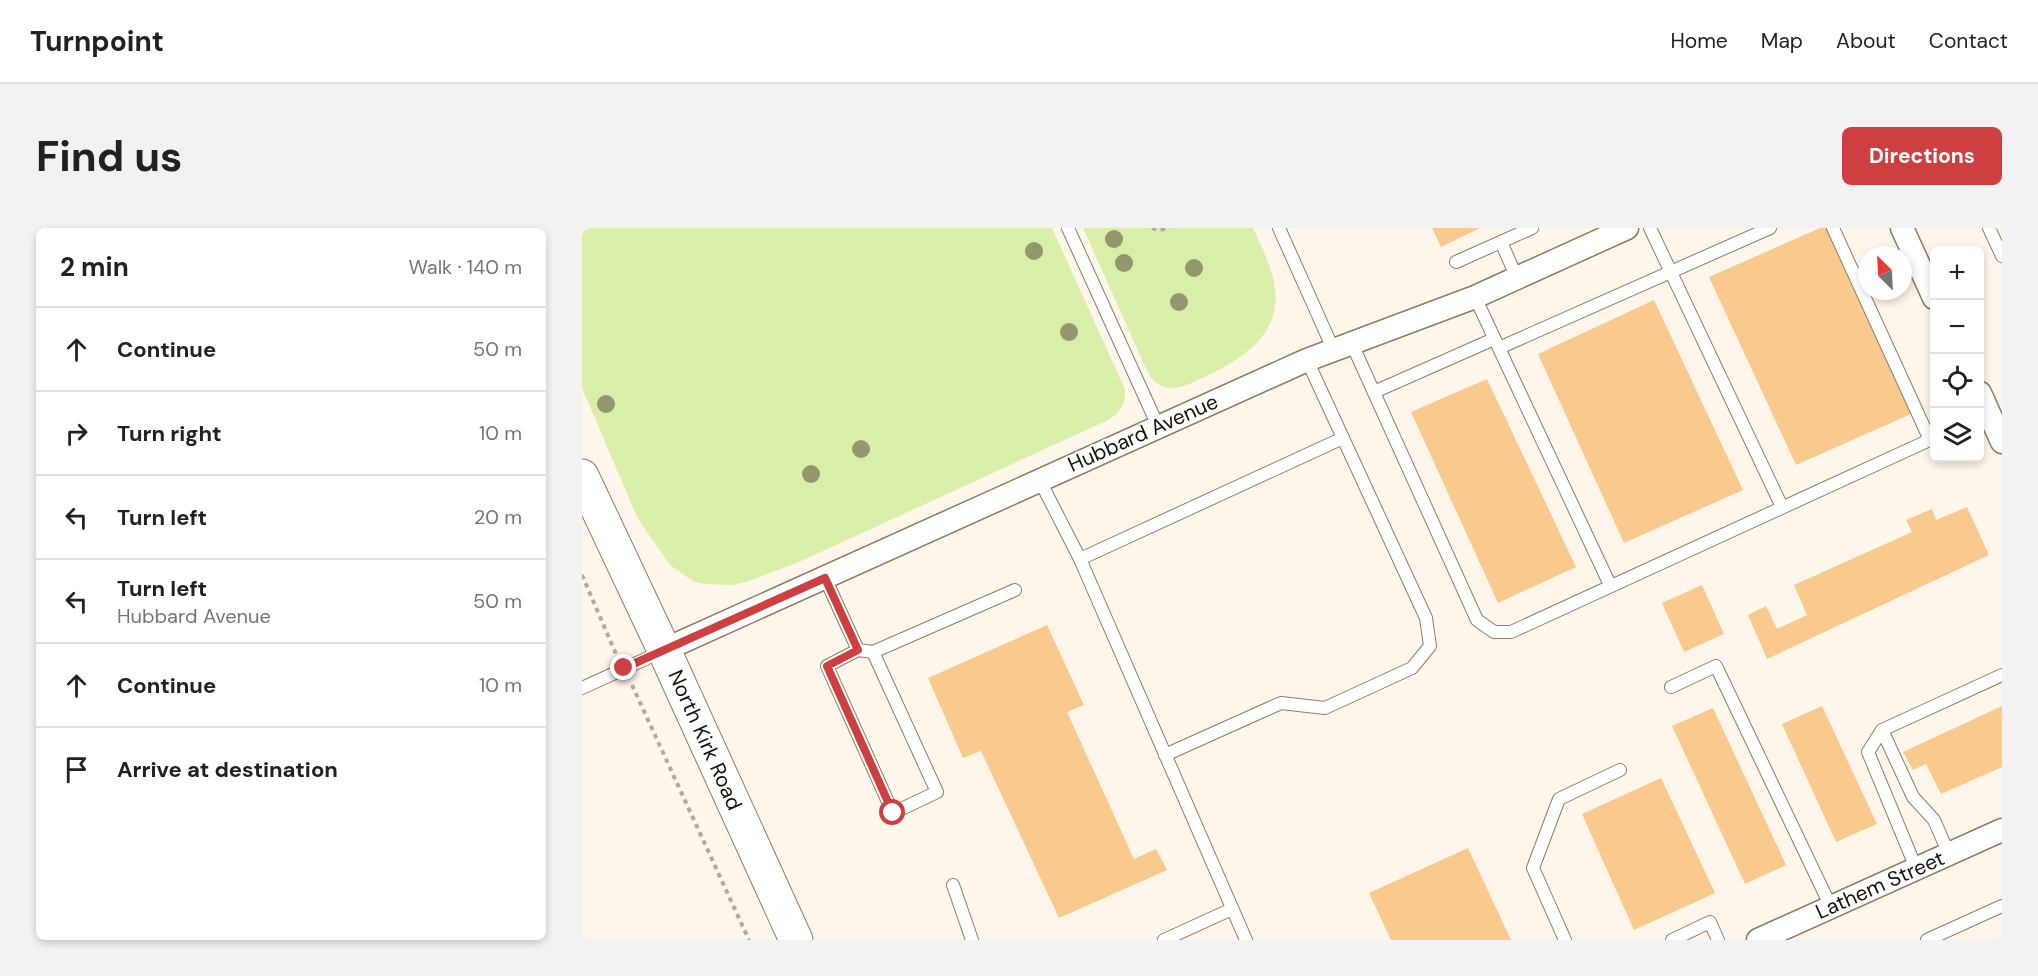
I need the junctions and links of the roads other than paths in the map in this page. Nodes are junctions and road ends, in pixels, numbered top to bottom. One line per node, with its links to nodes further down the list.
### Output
1 (1068, 228): 22 (lane)
2 (1279, 228): 18 (lane)
3 (1532, 228): 10 (lane)
4 (1627, 228): 14 (street, Hubbard Avenue)
5 (1650, 228): 13 (lane)
6 (1770, 228): 13 (lane)
7 (1833, 228): 23 (lane)
8 (1902, 228): 15 (street)
9 (1989, 228): 11 (lane)
10 (1501, 242): 12 (lane); 14 (lane)
11 (2002, 256)
12 (1456, 262)
13 (1671, 273): 17 (lane); 29 (lane)
14 (1517, 278): 16 (street, Hubbard Avenue)
15 (1930, 287)
16 (1474, 297): 17 (lane); 18 (street, Hubbard Avenue)
17 (1496, 344): 20 (lane); 32 (lane)
18 (1343, 347): 19 (street, Hubbard Avenue); 20 (lane)
19 (1307, 360): 22 (street, Hubbard Avenue); 24 (lane)
20 (1374, 392): 32 (lane)
21 (1984, 410): 26 (street)
22 (1158, 426): 28 (street, Hubbard Avenue)
23 (1930, 433)
24 (1343, 438): 30 (lane); 41 (lane)
25 (1930, 440): 29 (lane)
26 (2002, 442)
27 (582, 476): 34 (street, North Kirk Road)
28 (1039, 479): 30 (lane); 31 (street, Hubbard Avenue)
29 (1782, 507): 32 (lane)
30 (1080, 560): 41 (lane)
31 (825, 578): 34 (street, Hubbard Avenue); 35 (lane)
32 (1610, 585)
33 (1015, 590): 36 (lane)
34 (664, 650): 39 (lane); 50 (street, North Kirk Road)
35 (858, 650): 36 (lane); 36 (lane)
36 (873, 652)
37 (2002, 675): 40 (lane)
38 (1671, 687): 48 (lane)
39 (582, 688)
40 (1882, 729): 44 (lane); 45 (lane)
41 (1165, 755): 49 (lane)
42 (1620, 770): 54 (lane)
43 (2002, 830): 44 (street, Lathem Street)
44 (1949, 854): 45 (street, Lathem Street)
45 (1916, 868): 48 (street, Lathem Street)
46 (953, 885): 51 (lane)
47 (2002, 906): 58 (lane)
48 (1831, 907): 57 (street, Lathem Street)
49 (1232, 909): 52 (lane); 53 (lane)
50 (796, 940)
51 (972, 940)
52 (1164, 940)
53 (1246, 940)
54 (1565, 940)
55 (1672, 940): 56 (lane)
56 (1718, 940)
57 (1758, 940)
58 (1927, 940)

